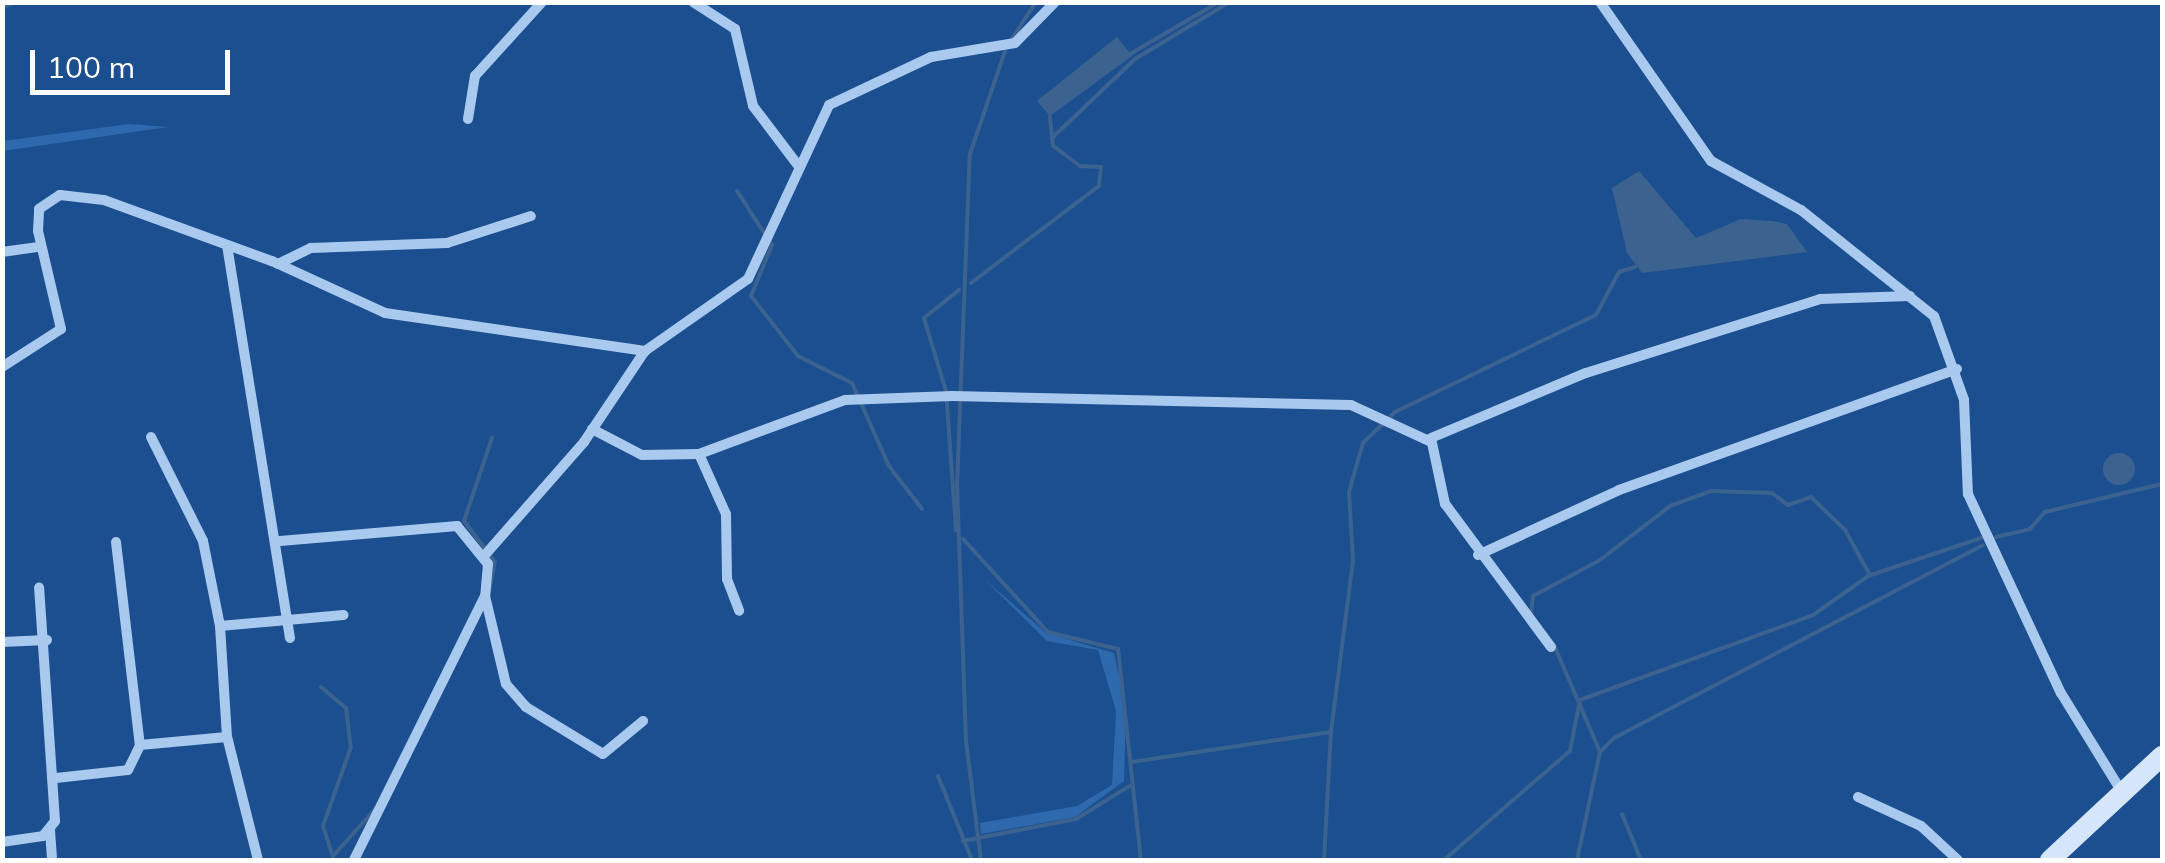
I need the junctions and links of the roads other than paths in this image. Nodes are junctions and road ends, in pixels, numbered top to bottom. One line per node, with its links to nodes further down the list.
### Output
1 (542, 2): 5 (street)
2 (693, 2): 6 (street)
3 (1054, 2): 6 (street)
4 (1600, 2): 12 (street)
5 (468, 119)
6 (797, 164): 13 (street)
7 (530, 216): 11 (street)
8 (227, 245): 9 (street); 11 (street); 20 (street)
9 (39, 247): 10 (street); 14 (street)
10 (2, 252)
11 (278, 264): 13 (street)
12 (1910, 296): 15 (street); 18 (street)
13 (645, 351): 16 (street)
14 (2, 367)
15 (1957, 369): 22 (street); 39 (street)
16 (592, 430): 19 (street); 23 (street)
17 (151, 437): 29 (street)
18 (1429, 441): 19 (street); 22 (street)
19 (698, 454): 26 (street)
20 (280, 540): 23 (street); 28 (street)
21 (116, 542): 36 (street)
22 (1478, 555): 33 (street)
23 (484, 556): 25 (street)
24 (40, 588): 31 (street)
25 (485, 596): 34 (street); 45 (street)
26 (739, 611)
27 (344, 616): 28 (street)
28 (288, 619): 29 (street); 30 (street)
29 (220, 626): 35 (street)
30 (290, 638)
31 (47, 640): 32 (street); 38 (street)
32 (2, 642)
33 (1551, 647)
34 (643, 721)
35 (227, 737): 36 (street); 44 (street)
36 (140, 744): 38 (street)
37 (2162, 756): 39 (street)
38 (56, 778): 41 (street)
39 (2120, 789): 47 (street)
40 (1858, 797): 46 (street)
41 (50, 830): 42 (street); 43 (street)
42 (2, 842)
43 (52, 860)
44 (258, 860)
45 (354, 860)
46 (1958, 860)
47 (2050, 860)

